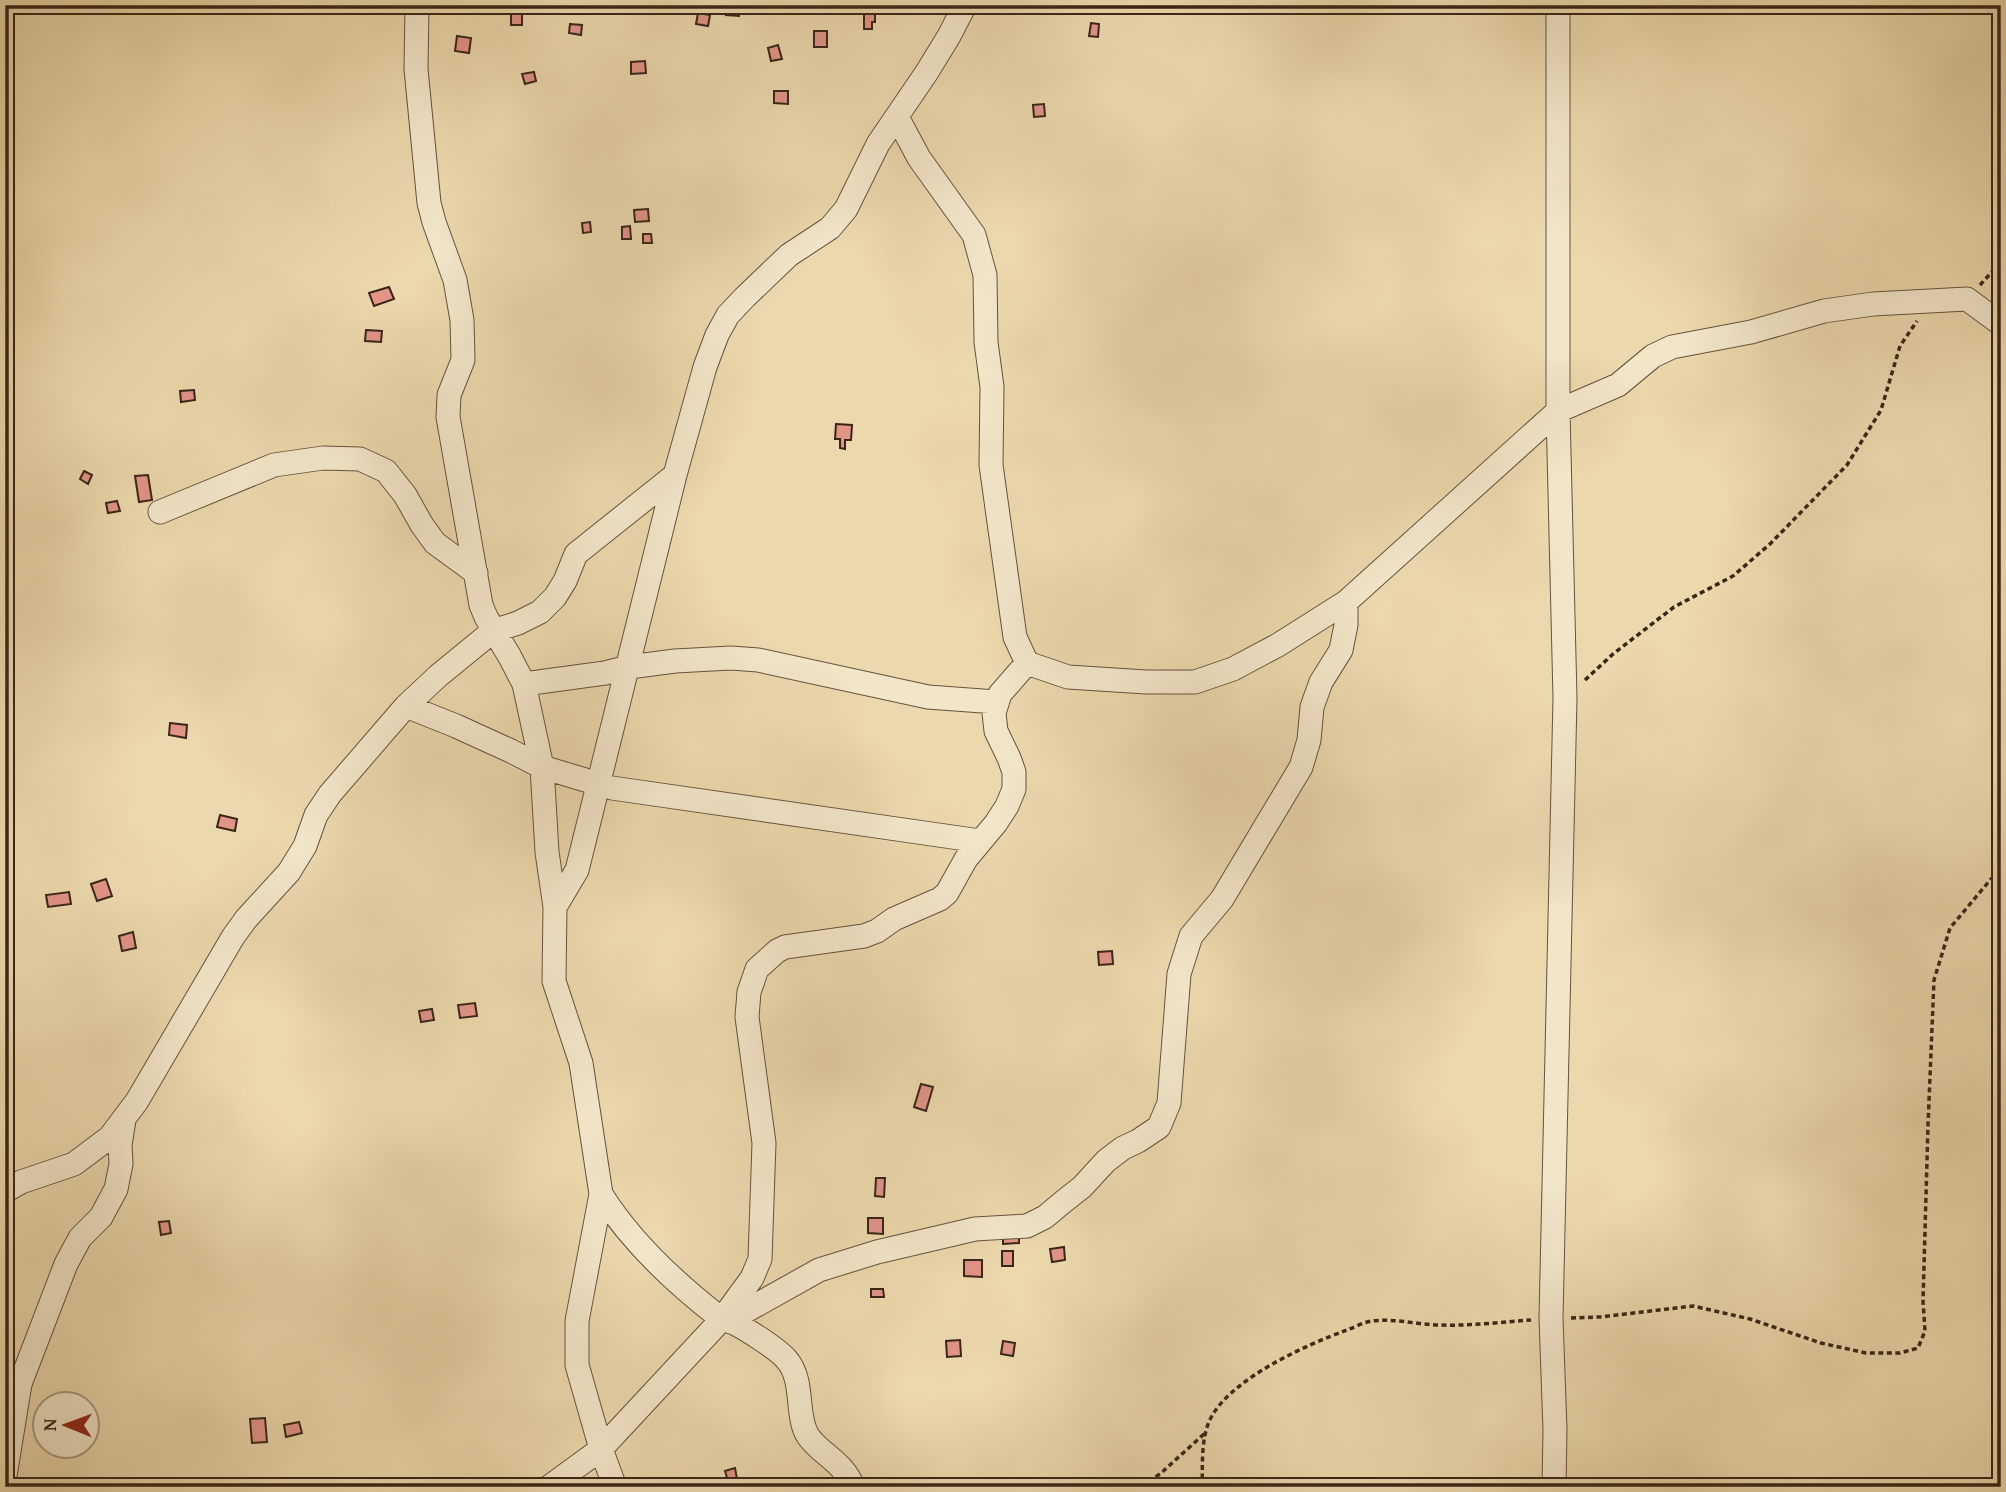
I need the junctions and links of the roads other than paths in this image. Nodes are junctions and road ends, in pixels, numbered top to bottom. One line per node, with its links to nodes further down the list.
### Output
1 (418, 5): 9 (street)
2 (965, 5): 4 (street)
3 (1558, 5): 6 (street)
4 (897, 117): 7 (street); 12 (street)
5 (2001, 324): 6 (street)
6 (1558, 411): 10 (street); 30 (street)
7 (675, 475): 11 (street); 13 (street)
8 (160, 512): 9 (street)
9 (475, 573): 11 (street)
10 (1346, 602): 12 (street); 24 (street)
11 (493, 631): 14 (street); 16 (street)
12 (1027, 663): 15 (street)
13 (629, 667): 14 (street); 15 (street); 18 (street)
14 (524, 684): 17 (street)
15 (996, 702): 19 (street)
16 (406, 706): 17 (street); 21 (street)
17 (542, 767): 18 (street); 20 (street)
18 (599, 785): 19 (street); 20 (street)
19 (980, 841): 24 (street)
20 (555, 907): 23 (street)
21 (124, 1121): 22 (street); 26 (street)
22 (5, 1191)
23 (601, 1194): 24 (street); 25 (street)
24 (725, 1320): 25 (street); 29 (street)
25 (601, 1449): 27 (street); 28 (street)
26 (5, 1476)
27 (549, 1487)
28 (615, 1487)
29 (853, 1487)
30 (1554, 1487)

